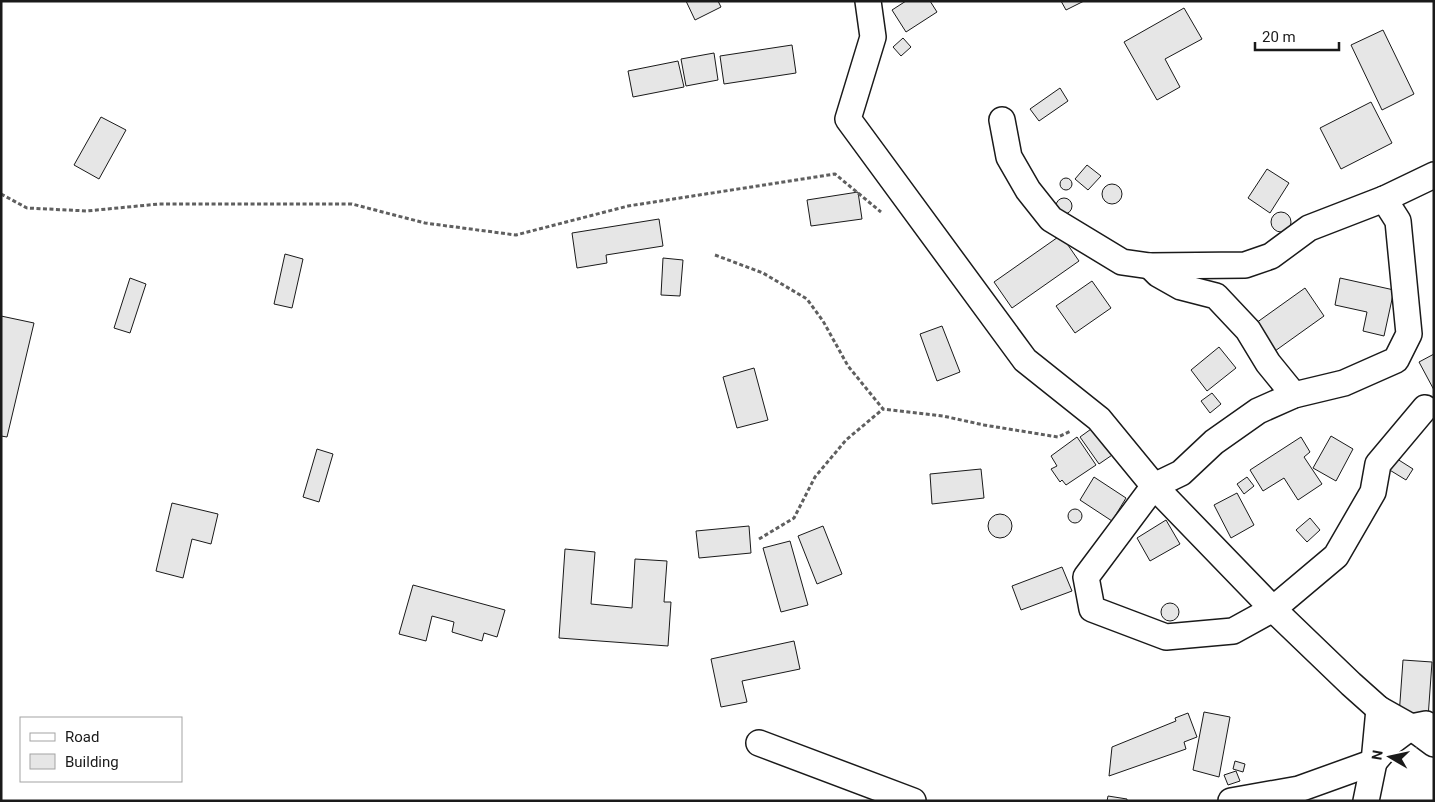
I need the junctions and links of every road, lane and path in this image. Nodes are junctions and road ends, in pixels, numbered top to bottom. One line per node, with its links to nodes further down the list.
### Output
1 (868, 1): 12 (street)
2 (1002, 120): 8 (street)
3 (1434, 175): 5 (street)
4 (1, 194): 6 (path)
5 (1384, 199): 8 (street); 9 (street)
6 (887, 216)
7 (715, 255): 11 (path)
8 (1150, 266): 9 (street)
9 (1294, 395): 13 (street)
10 (1425, 408): 15 (street)
11 (883, 409): 12 (path); 14 (path)
12 (1099, 419): 13 (street)
13 (1154, 486): 15 (street); 15 (street)
14 (759, 539)
15 (1273, 609): 16 (street)
16 (1379, 709): 17 (street); 20 (street)
17 (1422, 725): 19 (street); 20 (street)
18 (759, 743): 21 (street)
19 (1434, 744)
20 (1374, 762): 22 (street); 23 (street)
21 (913, 801)
22 (1231, 801)
23 (1366, 801)

